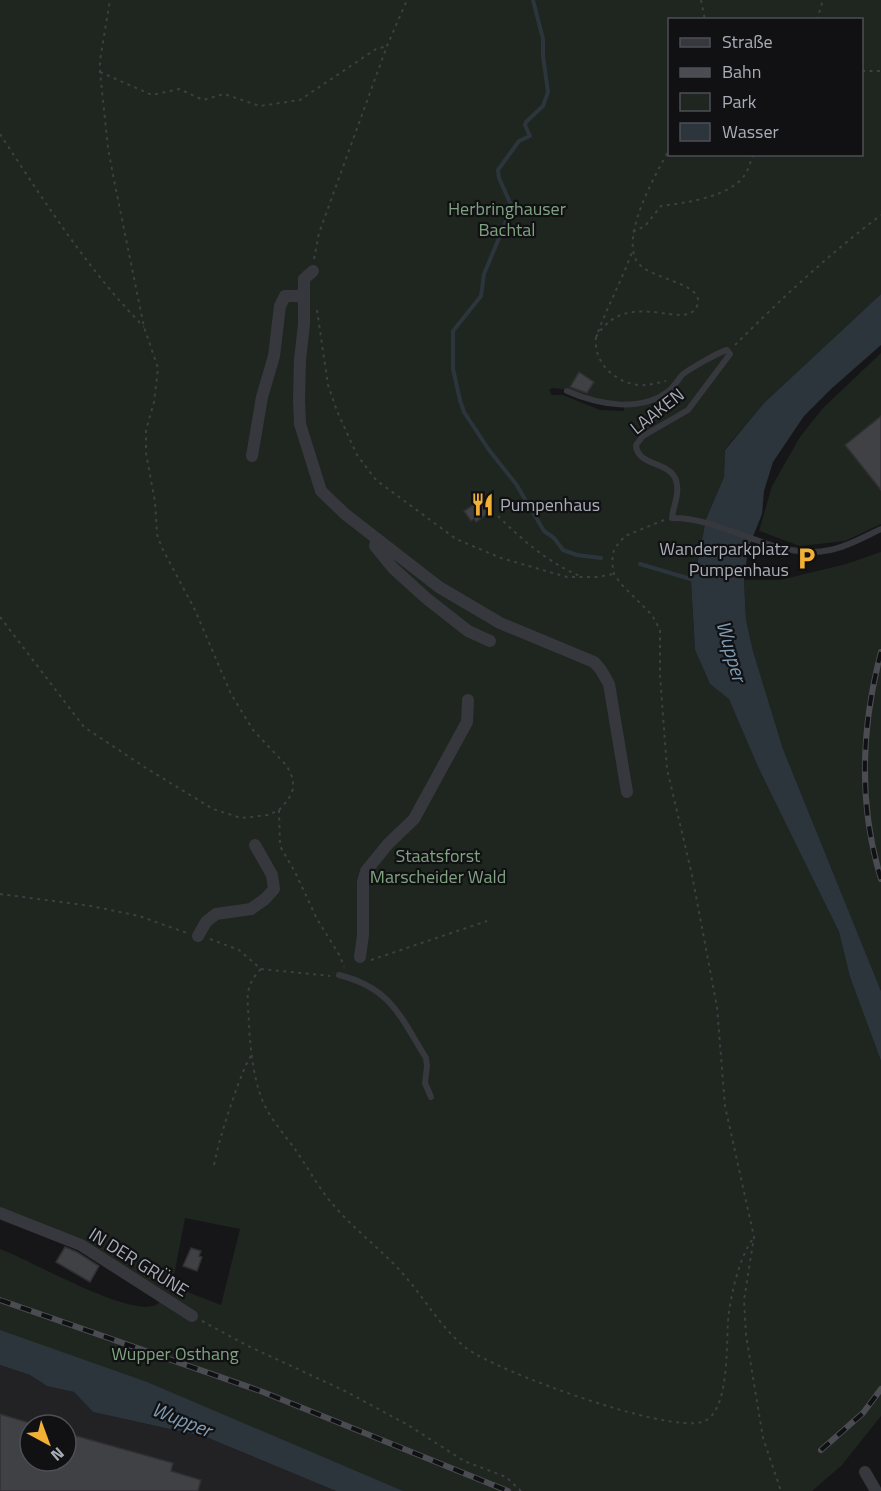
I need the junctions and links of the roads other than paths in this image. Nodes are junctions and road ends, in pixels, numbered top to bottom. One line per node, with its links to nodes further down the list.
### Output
1 (313, 271): 2 (street)
2 (303, 296): 4 (street); 6 (street)
3 (567, 391): 5 (lane, LAAKEN)
4 (252, 456)
5 (881, 530)
6 (377, 539): 7 (street); 9 (street)
7 (490, 641)
8 (468, 700): 12 (street)
9 (627, 792)
10 (255, 845): 11 (street)
11 (198, 936)
12 (362, 960)
13 (342, 973): 14 (lane)
14 (431, 1097)
15 (0, 1213): 16 (street, IN DER GRÜNE)
16 (192, 1316)
17 (865, 1472): 18 (street)
18 (876, 1491)

